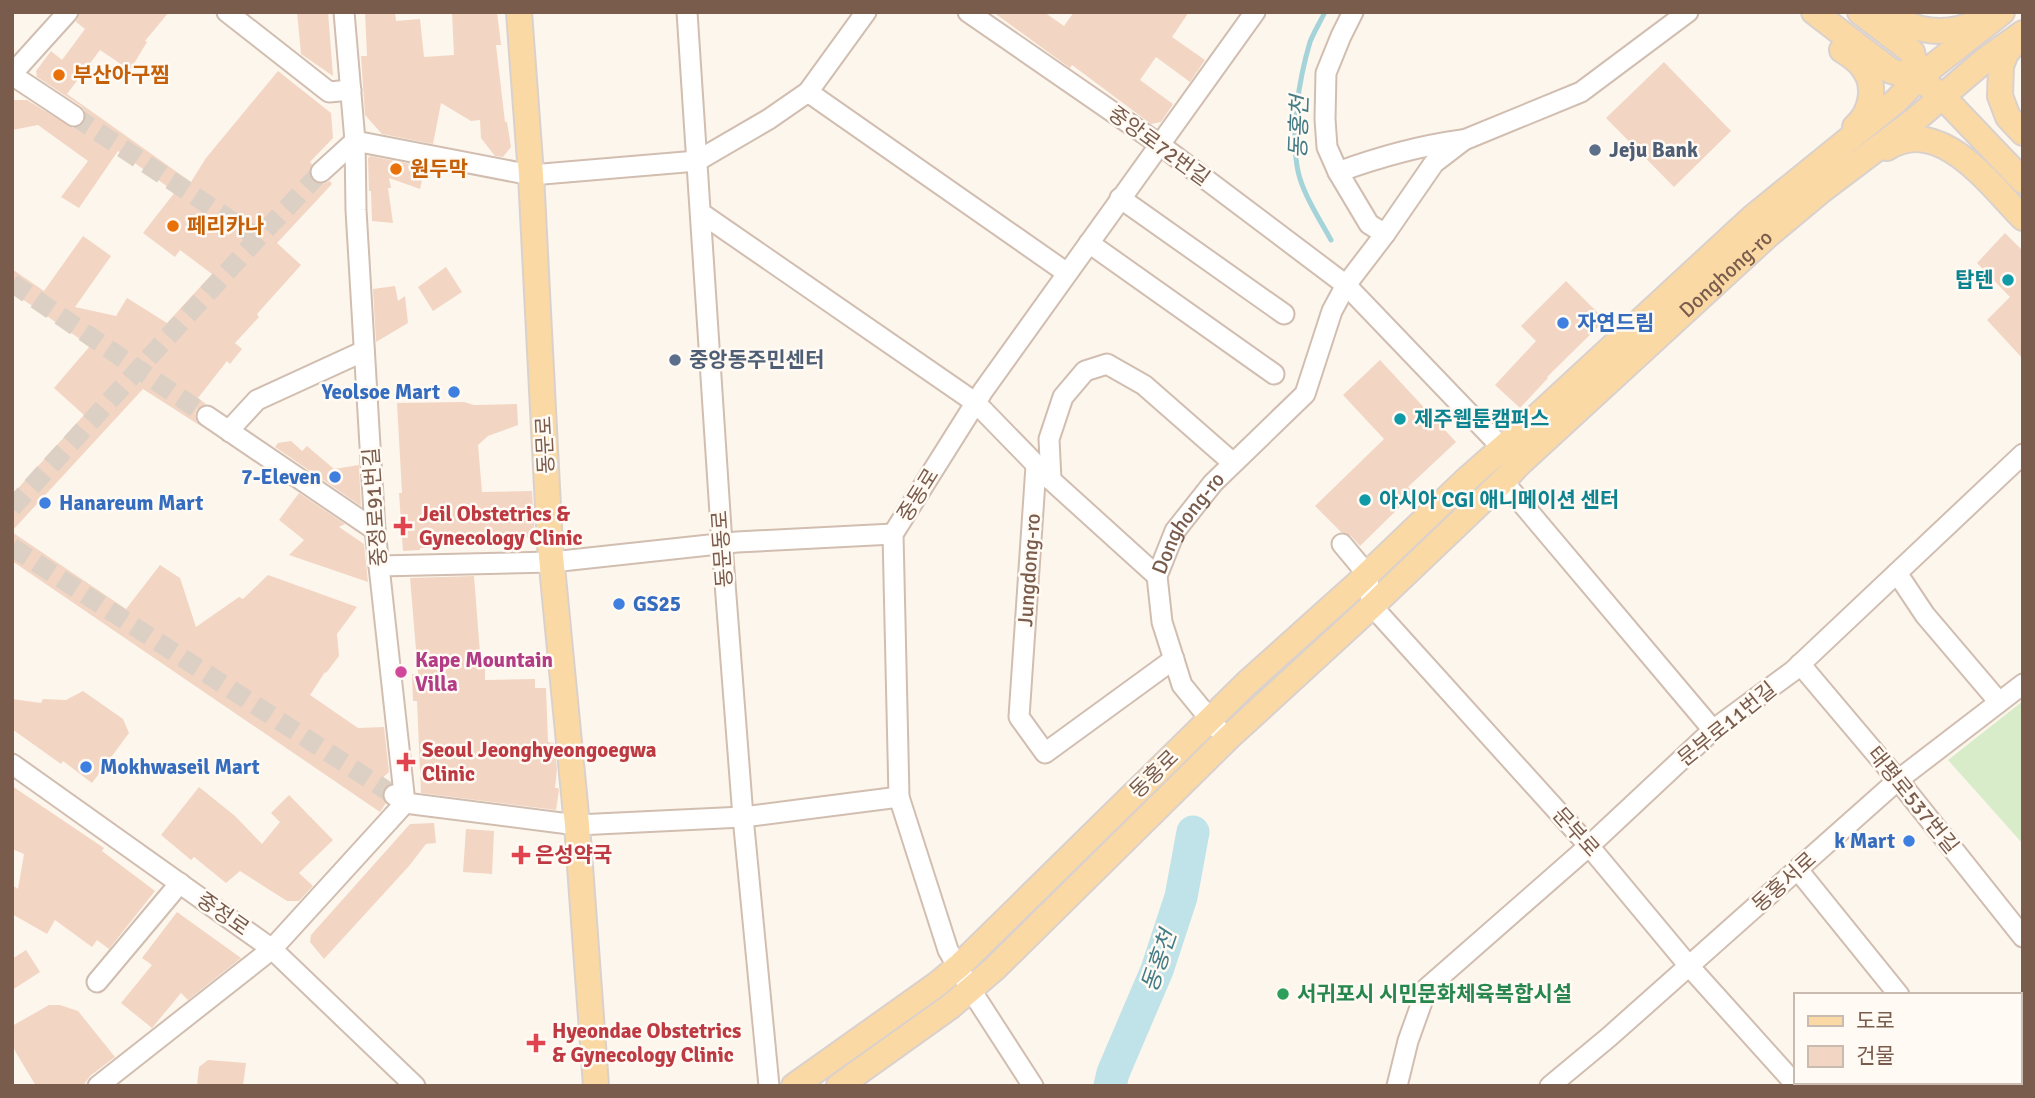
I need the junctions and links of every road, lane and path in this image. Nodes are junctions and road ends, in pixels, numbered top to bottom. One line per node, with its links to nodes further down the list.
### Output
1 (68, 12): 18 (street)
2 (227, 12): 20 (street)
3 (344, 12): 20 (street, 중정로91번길)
4 (519, 12): 31 (main road, 동문로)
5 (687, 12): 28 (street, 동문동로)
6 (866, 12): 21 (street)
7 (968, 12): 27 (street, 중앙로72번길)
8 (1353, 12): 30 (street)
9 (1688, 12): 25 (street)
10 (1805, 12): 32 (main road)
11 (1814, 12): 19 (main road)
12 (1860, 12): 19 (main road)
13 (1882, 12): 14 (main road)
14 (1996, 12)
15 (2002, 12): 19 (main road)
16 (1249, 14): 27 (street, 중동로)
17 (2023, 34): 22 (main road); 24 (main road)
18 (12, 75): 23 (street)
19 (1918, 78): 22 (main road); 32 (main road, Donghong-ro)
20 (351, 90): 26 (street, 중정로91번길)
21 (808, 92): 28 (street); 39 (street)
22 (1942, 96): 32 (main road, Donghong-ro); 33 (main road)
23 (74, 116)
24 (2023, 133)
25 (1464, 140): 30 (street); 37 (street, Donghong-ro)
26 (355, 141): 29 (street); 31 (street); 42 (street, 중정로91번길)
27 (1159, 144): 34 (street, 중동로); 40 (street, 중앙로72번길)
28 (697, 161): 31 (street); 35 (street, 동문동로)
29 (321, 172)
30 (1338, 172): 37 (street)
31 (531, 175): 56 (main road, 동문로)
32 (1815, 181): 36 (main road); 49 (main road, Donghong-ro)
33 (2023, 181)
34 (1120, 198): 38 (street, 중동로); 41 (street)
35 (701, 213): 44 (street); 54 (street, 동문동로)
36 (2023, 218)
37 (1385, 234): 40 (street, Donghong-ro)
38 (1089, 243): 39 (street, 중동로); 43 (street)
39 (1067, 273): 44 (street, 중동로)
40 (1346, 285): 48 (street, Donghong-ro); 49 (street, 중앙로72번길)
41 (1284, 314)
42 (364, 351): 46 (street); 52 (street, 중정로91번길)
43 (1274, 374)
44 (976, 403): 50 (street); 53 (street, 중동로)
45 (207, 416): 46 (street)
46 (230, 432): 52 (street)
47 (2023, 454): 58 (street, 문부로11번길)
48 (1233, 463): 51 (street); 60 (street, Donghong-ro)
49 (1508, 465): 59 (main road, 동홍로); 61 (main road, 동홍로); 67 (street)
50 (1037, 466): 51 (street); 62 (street, Jungdong-ro)
51 (1051, 480): 60 (street)
52 (375, 530): 57 (street, 중정로91번길)
53 (893, 534): 54 (street); 71 (street, 중동로)
54 (722, 544): 56 (street); 73 (street, 동문동로)
55 (1342, 544): 59 (street)
56 (552, 562): 57 (street); 74 (main road, 동문로)
57 (379, 566): 72 (street, 중정로91번길)
58 (1897, 573): 63 (street, 문부로11번길); 65 (street)
59 (1367, 574): 61 (street); 66 (main road, 동홍로)
60 (1157, 576): 62 (street, Donghong-ro)
61 (1372, 606): 68 (main road, 동홍로); 75 (street, 문부로)
62 (1174, 659): 66 (street, Donghong-ro)
63 (1800, 664): 67 (street, 문부로11번길); 70 (street, 태평로537번길)
64 (2023, 684): 65 (street, 동홍서로)
65 (1999, 702): 70 (street, 동홍서로)
66 (1209, 720): 68 (street, Donghong-ro); 81 (main road, 동홍로)
67 (1713, 730): 75 (street, 문부로11번길)
68 (1228, 738): 83 (main road, 동홍로)
69 (12, 764): 77 (street, 중정로)
70 (1898, 780): 76 (street, 동홍서로); 78 (street, 태평로537번길)
71 (899, 797): 73 (street); 81 (street, 중동로)
72 (399, 798): 74 (street); 79 (street)
73 (743, 817): 74 (street); 90 (street, 동문동로)
74 (577, 825): 89 (main road, 동문로)
75 (1589, 846): 80 (street, 문부로); 93 (street, 문부로11번길)
76 (1798, 870): 80 (street, 동홍서로); 84 (street)
77 (180, 883): 79 (street, 중정로); 82 (street)
78 (2023, 937)
79 (272, 949): 87 (street); 88 (street, 중정로)
80 (1689, 966): 86 (street, 문부로); 94 (street, 동홍서로)
81 (959, 967): 83 (street, 중동로); 91 (main road, 동홍로)
82 (97, 982)
83 (971, 990): 85 (main road, 동홍로); 92 (street, 중동로)
84 (1897, 993)
85 (853, 1082)
86 (1794, 1083)
87 (98, 1086)
88 (415, 1086)
89 (596, 1086)
90 (769, 1086)
91 (794, 1086)
92 (1033, 1086)
93 (1397, 1086)
94 (1550, 1086)

